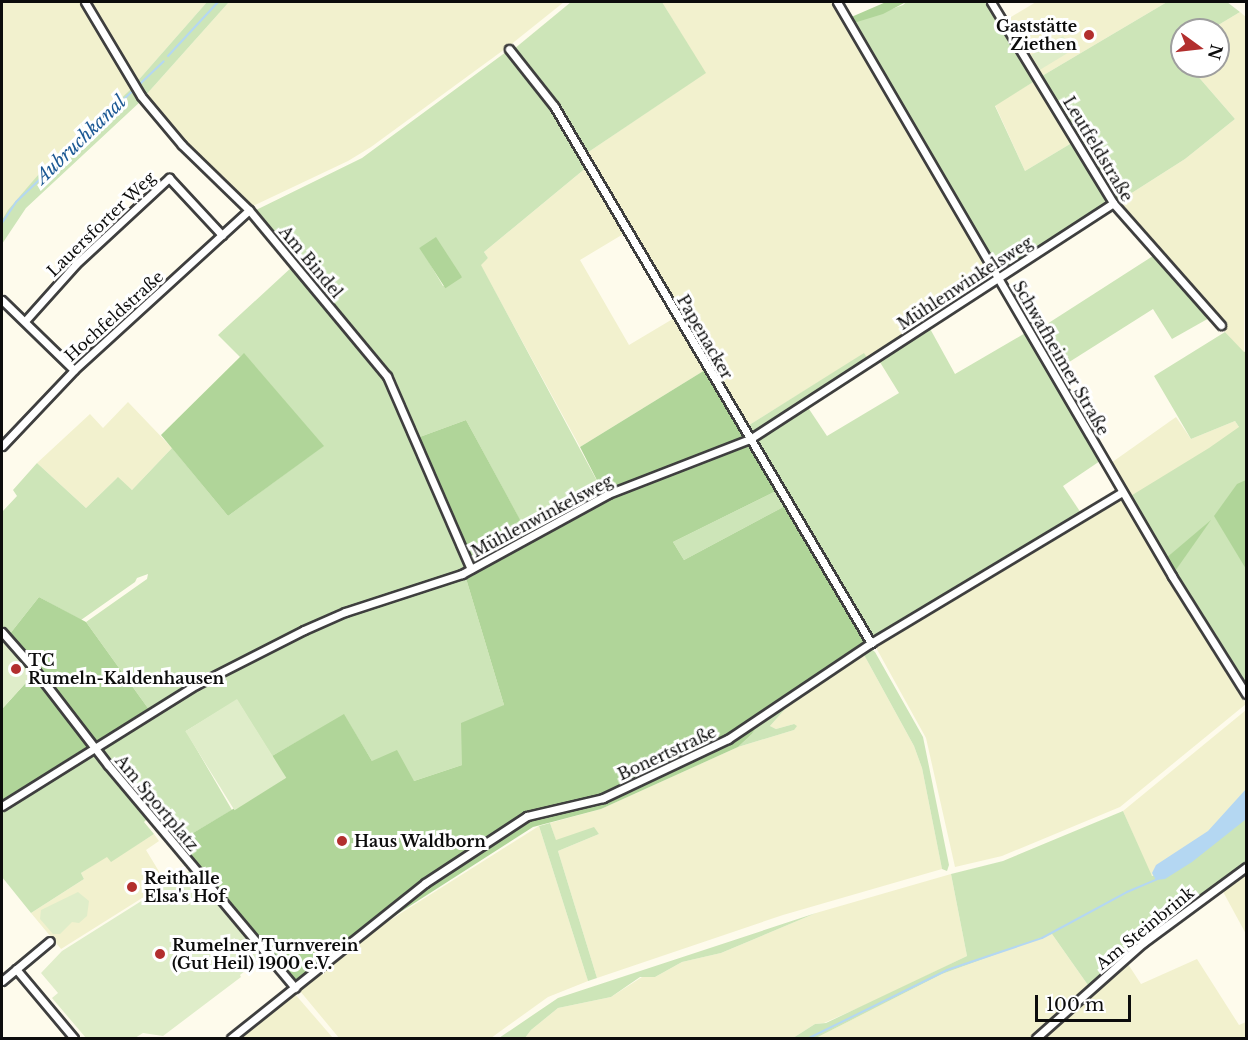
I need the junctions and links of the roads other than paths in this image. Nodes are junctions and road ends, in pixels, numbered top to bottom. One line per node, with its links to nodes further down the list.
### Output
1 (85, 2): 6 (street, Am Bindel)
2 (837, 2): 8 (street, Schwafheimer Straße)
3 (991, 2): 5 (street, Leutfeldstraße)
4 (509, 49): 13 (street, Papenacker)
5 (1113, 203): 8 (street, Mühlenwinkelsweg); 11 (street, Leutfeldstraße)
6 (249, 210): 7 (street, Hochfeldstraße); 16 (street, Am Bindel)
7 (222, 235): 10 (street, Lauersforter Weg); 12 (street, Hochfeldstraße)
8 (998, 276): 13 (street, Mühlenwinkelsweg); 15 (street, Schwafheimer Straße)
9 (2, 300): 10 (street)
10 (25, 321): 12 (street)
11 (1221, 325)
12 (74, 370): 14 (street, Hochfeldstraße)
13 (750, 439): 16 (street, Mühlenwinkelsweg); 18 (street, Papenacker)
14 (2, 446)
15 (1122, 492): 18 (street, Bonertstraße); 19 (street, Schwafheimer Straße)
16 (471, 569): 20 (street, Mühlenwinkelsweg)
17 (2, 632): 20 (street, Am Sportplatz)
18 (871, 643): 26 (street, Bonertstraße)
19 (1246, 694)
20 (95, 748): 21 (street, Mühlenwinkelsweg); 26 (street, Am Sportplatz)
21 (2, 806)
22 (1246, 867): 29 (street, Am Steinbrink)
23 (50, 941): 24 (street)
24 (16, 969): 25 (street); 27 (street)
25 (2, 981)
26 (295, 988): 28 (street, Bonertstraße)
27 (74, 1038)
28 (231, 1038)
29 (1036, 1038)

